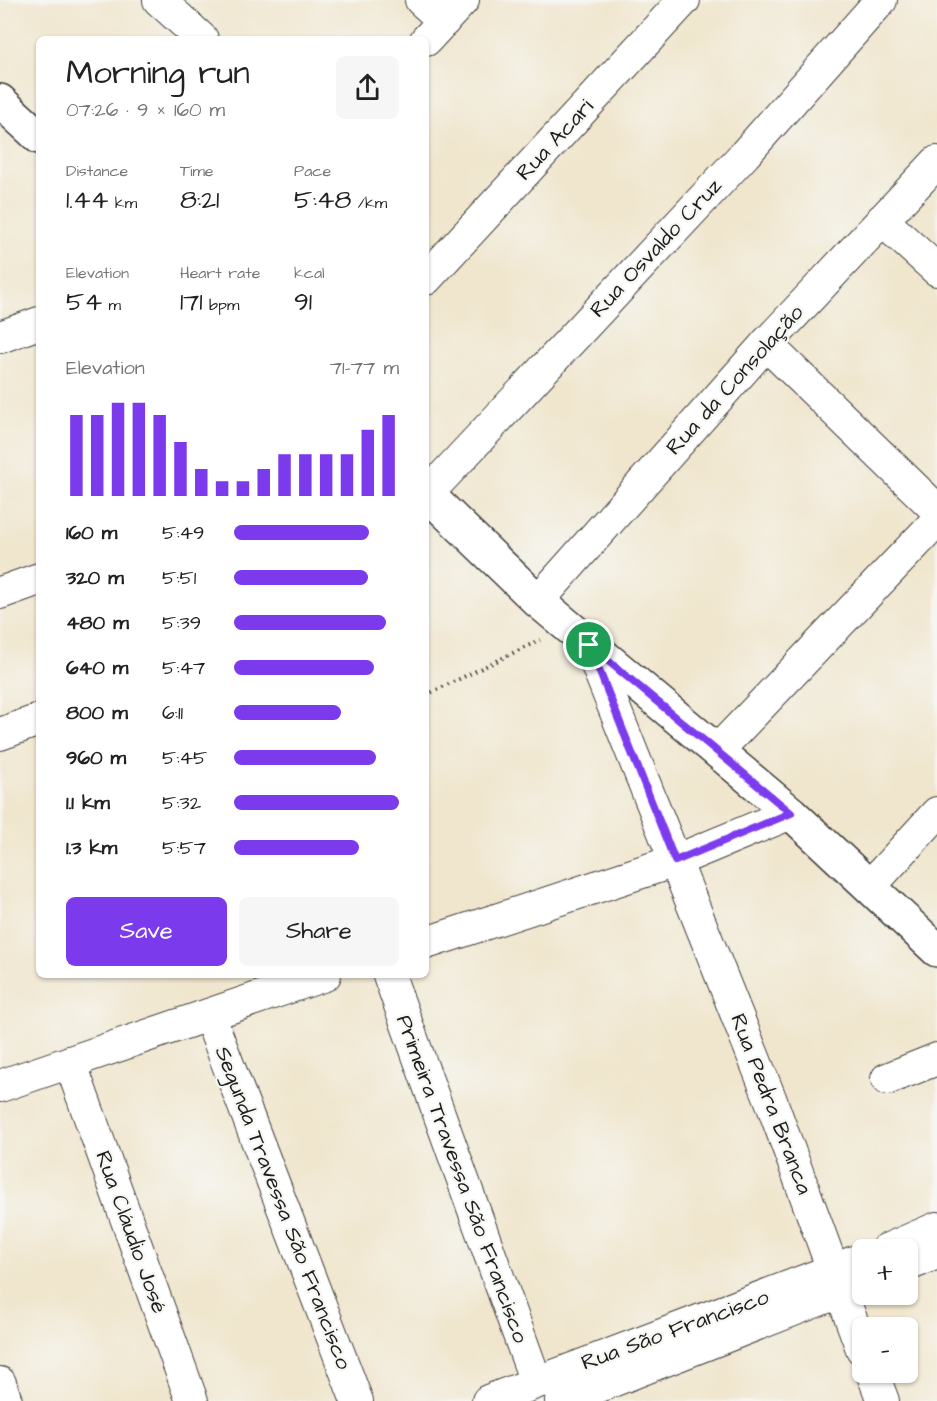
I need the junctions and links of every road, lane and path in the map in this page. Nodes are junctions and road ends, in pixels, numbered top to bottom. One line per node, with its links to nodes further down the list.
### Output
1 (159, 0): 6 (street)
2 (421, 0): 5 (street)
3 (684, 0): 12 (street, Rua Acari)
4 (881, 0): 16 (street, Rua Osvaldo Cruz)
5 (444, 20)
6 (199, 36)
7 (1, 103): 8 (main road)
8 (36, 134)
9 (932, 177): 10 (street, Rua da Consolação)
10 (882, 220): 11 (street); 15 (street, Rua da Consolação)
11 (937, 270)
12 (429, 276)
13 (36, 324): 14 (street)
14 (0, 337)
15 (766, 344): 18 (street); 22 (street, Rua da Consolação)
16 (429, 491)
17 (429, 495): 22 (main road)
18 (937, 510)
19 (937, 521): 27 (street)
20 (36, 580): 21 (street)
21 (0, 593)
22 (538, 601): 23 (main road)
23 (578, 636): 24 (path); 27 (main road); 30 (street, Rua Pedra Branca)
24 (429, 694)
25 (36, 721): 26 (street)
26 (0, 734)
27 (718, 750): 28 (main road)
28 (791, 813): 30 (street); 31 (main road)
29 (937, 813): 31 (street)
30 (675, 861): 32 (street); 46 (street, Rua Pedra Branca)
31 (871, 885): 33 (main road)
32 (429, 942)
33 (937, 950)
34 (306, 978): 36 (street)
35 (390, 978): 48 (street, Primeira Travessa São Francisco)
36 (286, 981): 37 (street)
37 (209, 1015): 39 (street); 53 (street, Segunda Travessa São Francisco)
38 (937, 1059): 40 (street)
39 (70, 1062): 41 (street); 52 (street, Rua Cláudio José)
40 (887, 1079)
41 (0, 1086)
42 (937, 1228): 43 (street)
43 (912, 1239)
44 (937, 1253): 45 (street)
45 (918, 1261)
46 (845, 1282): 47 (street, Rua Pedra Branca); 48 (street, Rua São Francisco); 55 (street, Rua São Francisco)
47 (854, 1317)
48 (536, 1382): 54 (street, Rua São Francisco)
49 (0, 1383): 51 (street)
50 (876, 1383): 56 (street)
51 (6, 1401)
52 (192, 1401)
53 (357, 1401)
54 (488, 1401)
55 (561, 1401)
56 (883, 1401)

